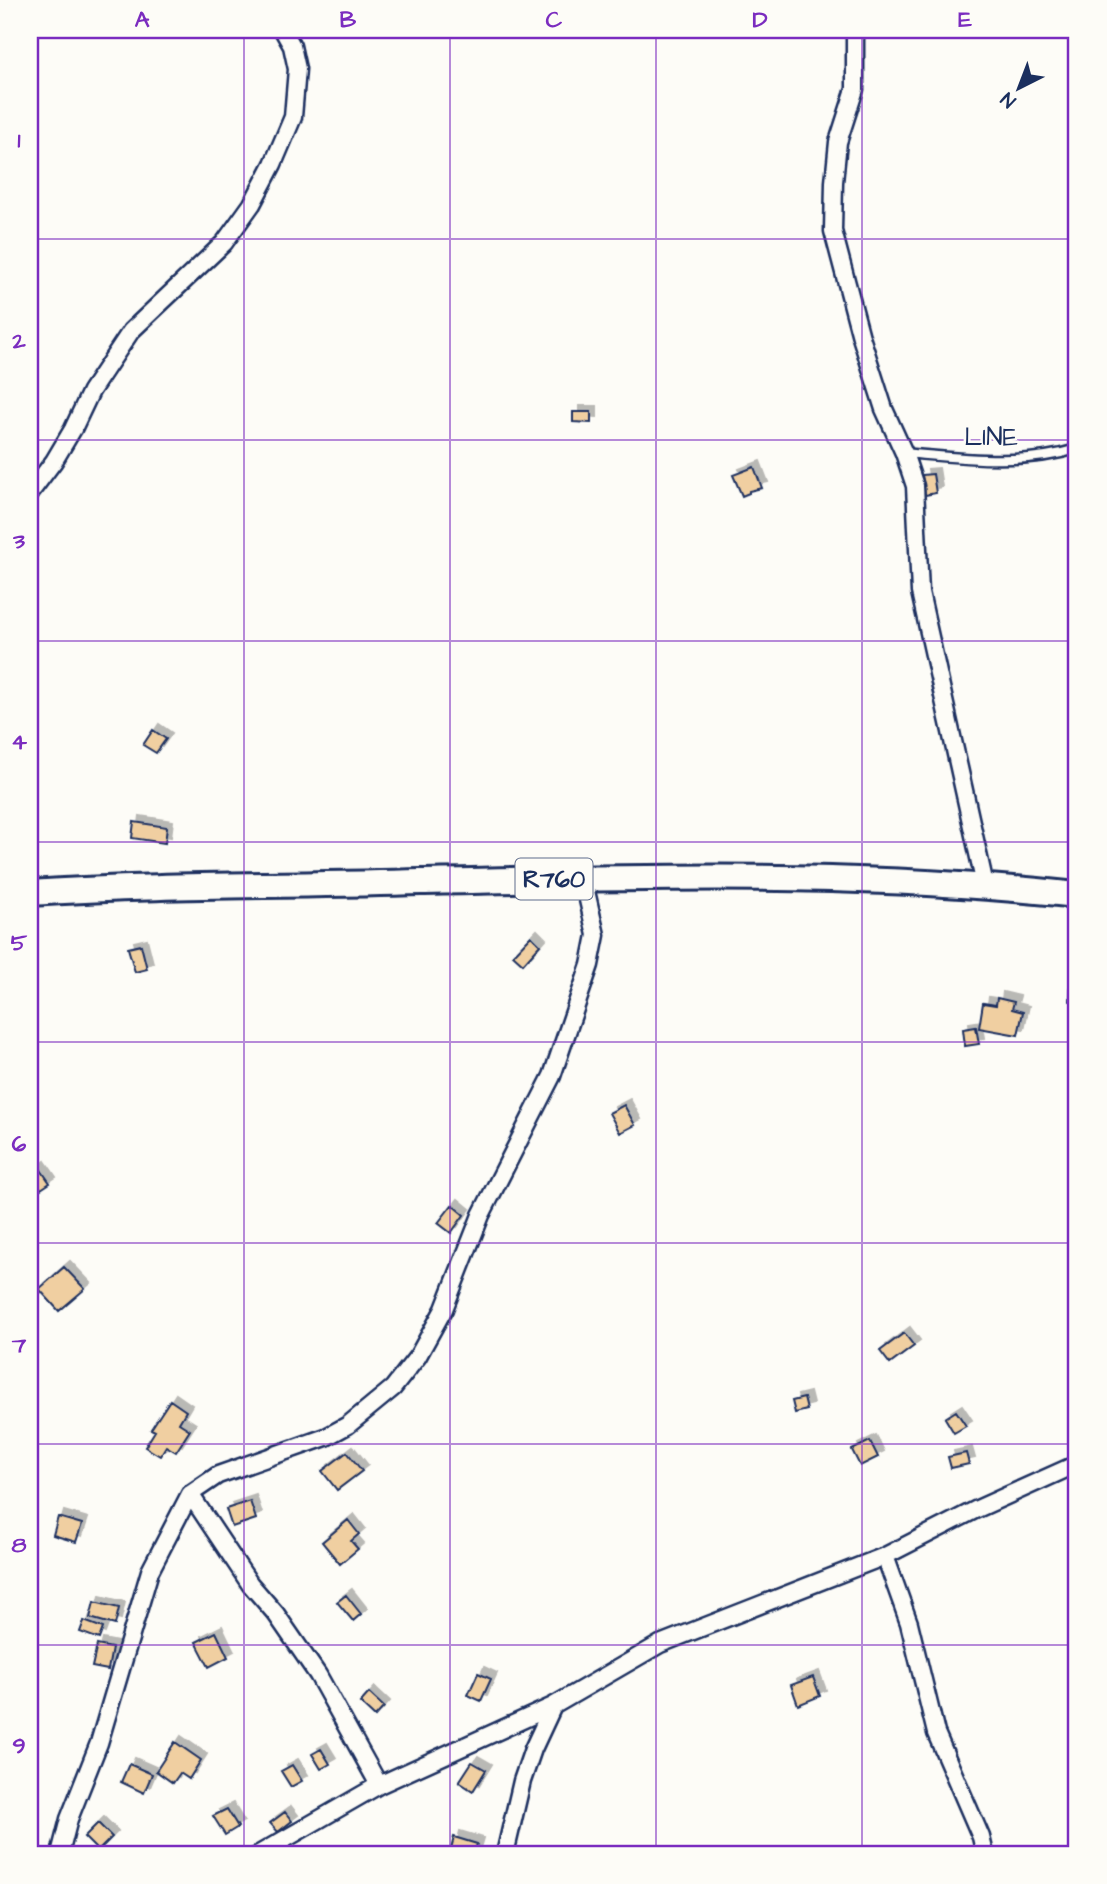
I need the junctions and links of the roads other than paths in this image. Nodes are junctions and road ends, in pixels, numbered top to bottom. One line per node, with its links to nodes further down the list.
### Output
1 (283, 30): 5 (street)
2 (855, 30): 4 (street)
3 (1077, 449): 4 (lane, LINE)
4 (904, 453): 7 (street)
5 (30, 493)
6 (583, 878): 7 (main road, R760); 8 (main road, R760); 11 (street)
7 (985, 885): 9 (main road, R760)
8 (30, 893)
9 (1077, 895)
10 (1077, 1464): 12 (street)
11 (190, 1494): 14 (street); 15 (street)
12 (885, 1556): 13 (street); 18 (street)
13 (554, 1706): 14 (street); 17 (street)
14 (379, 1785): 16 (street)
15 (60, 1854)
16 (259, 1854)
17 (505, 1854)
18 (985, 1854)

